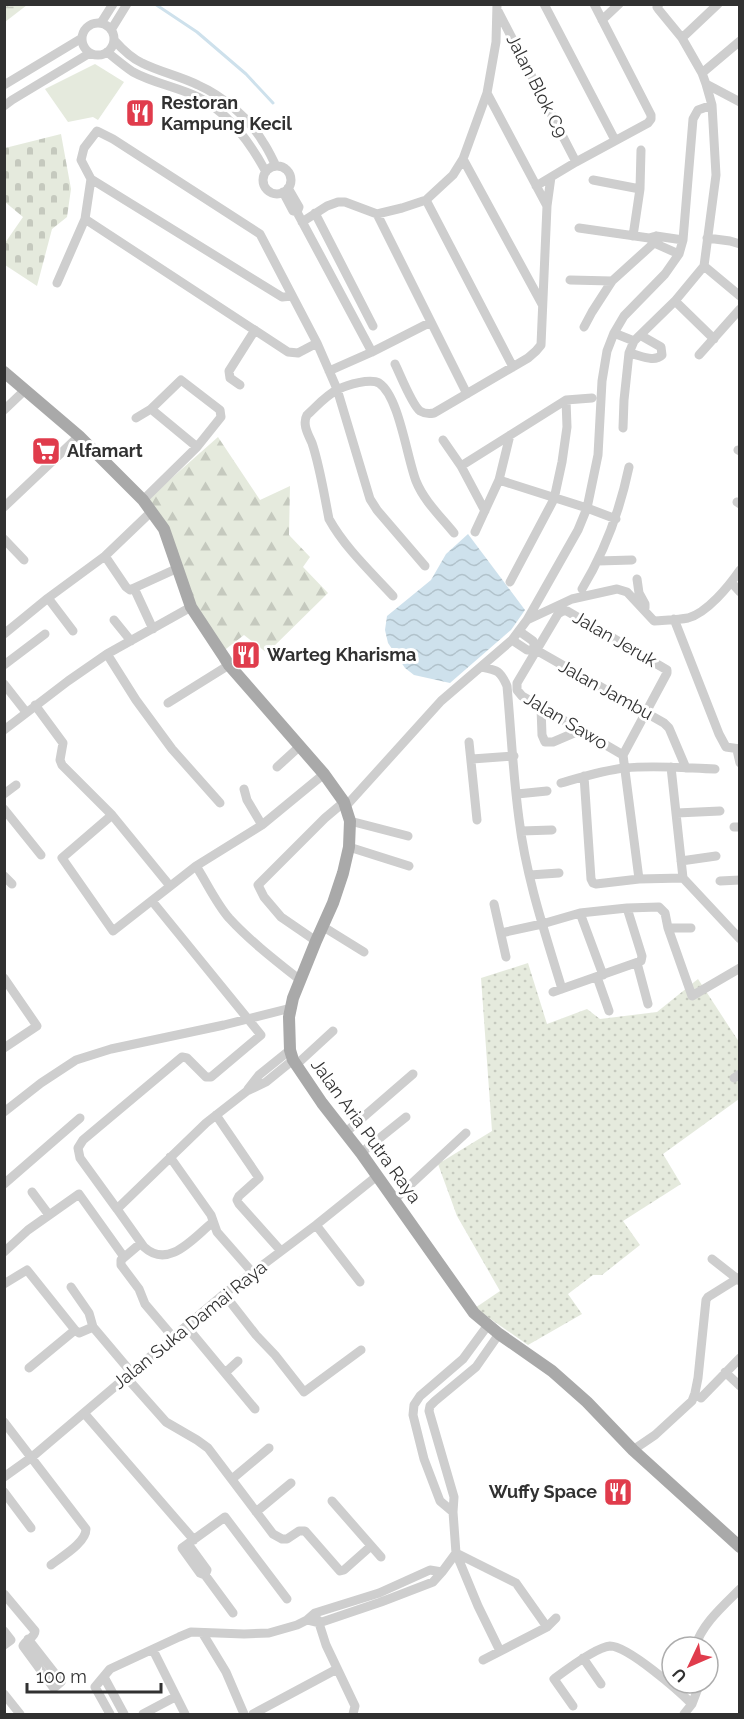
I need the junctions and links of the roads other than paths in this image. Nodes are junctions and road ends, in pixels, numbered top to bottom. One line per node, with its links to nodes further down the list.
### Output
1 (113, 4): 10 (street)
2 (128, 4): 11 (street)
3 (544, 4): 28 (street)
4 (594, 4): 9 (street)
5 (619, 4): 9 (street)
6 (659, 4): 13 (street)
7 (718, 4): 13 (street)
8 (497, 7): 14 (street, Jalan Blok C9); 16 (street)
9 (603, 20): 28 (street)
10 (101, 23): 11 (street); 12 (street)
11 (111, 30): 15 (street)
12 (82, 38): 19 (street); 22 (street)
13 (682, 38): 20 (street)
14 (513, 39): 16 (street); 31 (street, Jalan Blok C9)
15 (114, 40): 18 (street); 32 (street)
16 (496, 42): 24 (street)
17 (738, 46): 20 (street)
18 (107, 52): 19 (street); 33 (street)
19 (90, 53): 26 (street)
20 (702, 73): 21 (street)
21 (706, 84): 25 (street); 27 (street)
22 (4, 85)
23 (4, 92): 26 (street)
24 (487, 93): 30 (street); 37 (street)
25 (740, 102)
26 (8, 103)
27 (712, 105): 48 (street); 50 (street)
28 (615, 140): 31 (street)
29 (641, 150): 38 (street)
30 (463, 159): 40 (street); 55 (street)
31 (576, 162): 34 (street)
32 (276, 166): 33 (street); 39 (street)
33 (266, 172): 39 (street)
34 (551, 177): 37 (street); 41 (street)
35 (91, 179): 44 (street); 59 (street); 59 (street)
36 (593, 180): 38 (street)
37 (536, 186): 41 (street)
38 (640, 189): 47 (street)
39 (285, 190): 45 (street)
40 (426, 200): 43 (street); 75 (street)
41 (547, 206): 54 (street)
42 (315, 213): 43 (street); 45 (street); 65 (street)
43 (377, 214): 64 (street)
44 (85, 219): 58 (street); 67 (street)
45 (302, 222): 71 (street)
46 (579, 228): 47 (street)
47 (633, 236): 49 (street)
48 (707, 238): 51 (street); 53 (street)
49 (653, 239): 50 (street); 52 (street); 57 (street)
50 (683, 240): 52 (street)
51 (740, 244)
52 (679, 254): 68 (street)
53 (704, 266): 60 (street); 61 (street)
54 (544, 276): 55 (street); 62 (street)
55 (529, 280): 62 (street)
56 (570, 280): 57 (street)
57 (612, 281): 66 (street)
58 (57, 283)
59 (292, 296): 70 (street)
60 (740, 296)
61 (675, 301): 68 (street); 69 (street)
62 (543, 306): 75 (street)
63 (740, 309): 69 (street)
64 (431, 322): 71 (street); 81 (street)
65 (373, 326)
66 (585, 327)
67 (255, 330): 70 (street); 78 (street)
68 (627, 336): 72 (street); 72 (street); 98 (street)
69 (714, 339): 73 (street)
70 (317, 344): 76 (street)
71 (372, 352): 76 (street)
72 (629, 352): 87 (street)
73 (699, 355)
74 (394, 364): 81 (street)
75 (513, 367): 81 (street)
76 (328, 371): 79 (street)
77 (4, 372): 80 (main road, Jalan Aria Putra Raya)
78 (240, 385)
79 (338, 389): 103 (street); 109 (street); 118 (street)
80 (25, 390): 85 (street); 89 (main road, Jalan Aria Putra Raya)
81 (467, 393)
82 (592, 398): 83 (street)
83 (566, 400): 88 (street); 95 (street)
84 (151, 409): 86 (street); 91 (street); 91 (street)
85 (4, 410)
86 (136, 418)
87 (623, 428)
88 (510, 435): 92 (street); 94 (street)
89 (79, 436): 96 (main road, Jalan Aria Putra Raya); 97 (street)
90 (443, 440): 92 (street)
91 (197, 447): 96 (street)
92 (461, 466): 100 (street)
93 (629, 467): 101 (street)
94 (499, 480): 95 (street); 100 (street)
95 (554, 499): 98 (street); 113 (street)
96 (143, 500): 99 (main road, Jalan Aria Putra Raya)
97 (4, 507)
98 (587, 508): 101 (street); 124 (street)
99 (152, 511): 105 (street); 110 (main road, Jalan Aria Putra Raya)
100 (485, 512): 102 (street)
101 (615, 519): 108 (street)
102 (475, 532)
103 (454, 533)
104 (4, 539): 106 (street)
105 (105, 556): 115 (street); 119 (street)
106 (24, 560)
107 (632, 560): 108 (street)
108 (598, 561): 116 (street)
109 (425, 566)
110 (178, 568): 115 (street); 120 (main road, Jalan Aria Putra Raya)
111 (740, 570): 114 (street)
112 (637, 579): 121 (street)
113 (510, 582)
114 (731, 582): 117 (street); 122 (street)
115 (134, 588): 125 (street)
116 (582, 589)
117 (740, 592)
118 (393, 596)
119 (48, 598): 126 (street); 128 (street)
120 (191, 607): 125 (street); 135 (main road, Jalan Aria Putra Raya)
121 (644, 610): 122 (street); 124 (street)
122 (674, 619): 147 (street)
123 (114, 620): 130 (street)
124 (527, 620): 127 (street)
125 (153, 629): 130 (street)
126 (73, 631)
127 (519, 631): 131 (street); 132 (street, Jalan Jambu)
128 (4, 634)
129 (45, 634): 134 (street)
130 (131, 640): 133 (street)
131 (512, 640): 132 (street, Jalan Jambu); 136 (street)
132 (536, 650): 140 (street, Jalan Sawo); 142 (street, Jalan Jambu); 142 (street, Jalan Jeruk)
133 (107, 654): 139 (street); 165 (street)
134 (4, 665)
135 (229, 665): 138 (street); 146 (main road, Jalan Aria Putra Raya)
136 (481, 667): 149 (street); 166 (street)
137 (4, 684): 141 (street)
138 (168, 703)
139 (35, 705): 141 (street); 170 (street)
140 (541, 708): 144 (street, Jalan Sawo); 144 (street)
141 (26, 712): 143 (street)
142 (645, 712): 148 (street); 155 (street, Jalan Jambu)
143 (4, 730)
144 (581, 730): 148 (street, Jalan Sawo)
145 (469, 742): 150 (street)
146 (300, 746): 152 (street); 157 (main road, Jalan Aria Putra Raya)
147 (738, 750): 151 (street)
148 (623, 755): 154 (street)
149 (514, 756): 150 (street); 164 (street)
150 (472, 759): 171 (street)
151 (740, 763)
152 (277, 767)
153 (671, 767): 154 (street); 155 (street); 169 (street)
154 (625, 768): 158 (street); 187 (street)
155 (686, 768): 156 (street)
156 (715, 769)
157 (324, 774): 166 (main road, Jalan Aria Putra Raya); 173 (street)
158 (584, 776): 159 (street); 187 (street)
159 (561, 783)
160 (16, 785): 163 (street)
161 (243, 789): 173 (street)
162 (547, 791): 164 (street)
163 (4, 794)
164 (517, 794): 175 (street)
165 (220, 803)
166 (345, 804): 172 (main road, Jalan Aria Putra Raya); 202 (street)
167 (4, 809): 178 (street)
168 (720, 811): 169 (street)
169 (676, 813): 180 (street)
170 (112, 815): 191 (street); 192 (street)
171 (477, 820)
172 (350, 821): 176 (street); 177 (main road, Jalan Aria Putra Raya)
173 (262, 825): 181 (street)
174 (552, 830): 175 (street)
175 (521, 831): 184 (street)
176 (408, 836)
177 (349, 847): 182 (street); 197 (main road, Jalan Aria Putra Raya)
178 (41, 855)
179 (716, 856): 180 (street)
180 (681, 861): 186 (street)
181 (196, 866): 191 (street); 209 (street)
182 (409, 867)
183 (559, 873): 184 (street)
184 (530, 874): 196 (street)
185 (4, 876): 190 (street)
186 (683, 878): 187 (street); 201 (street)
187 (639, 879)
188 (740, 880): 189 (street)
189 (720, 881)
190 (12, 884)
191 (170, 885): 192 (street)
192 (152, 901): 213 (street)
193 (494, 904): 200 (street)
194 (627, 908): 195 (street); 198 (street); 205 (street)
195 (580, 913): 196 (street); 207 (street)
196 (542, 924): 200 (street); 207 (street)
197 (322, 926): 202 (main road, Jalan Aria Putra Raya); 203 (street)
198 (668, 928): 199 (street); 206 (street)
199 (691, 928)
200 (501, 933): 204 (street)
201 (740, 939)
202 (316, 941): 209 (main road, Jalan Aria Putra Raya)
203 (364, 952)
204 (506, 957)
205 (637, 963): 207 (street); 210 (street)
206 (740, 968)
207 (600, 976): 212 (street)
208 (4, 978): 215 (street)
209 (300, 980): 211 (main road, Jalan Aria Putra Raya)
210 (648, 1004)
211 (291, 1008): 213 (street); 216 (main road, Jalan Aria Putra Raya)
212 (609, 1011)
213 (248, 1019): 218 (street); 230 (street)
214 (333, 1031): 216 (street)
215 (4, 1048)
216 (293, 1058): 219 (street); 222 (main road, Jalan Aria Putra Raya)
217 (413, 1074): 222 (street)
218 (4, 1112)
219 (216, 1115): 225 (street); 235 (street)
220 (406, 1117): 224 (street)
221 (80, 1118): 227 (street)
222 (346, 1132): 224 (main road, Jalan Aria Putra Raya)
223 (466, 1133): 229 (street)
224 (361, 1153): 226 (main road, Jalan Aria Putra Raya)
225 (170, 1157): 230 (street); 232 (street)
226 (377, 1176): 229 (main road, Jalan Aria Putra Raya); 233 (street, Jalan Suka Damai Raya)
227 (4, 1184)
228 (32, 1192): 231 (street)
229 (394, 1200): 245 (main road, Jalan Aria Putra Raya)
230 (117, 1209): 234 (street)
231 (49, 1215): 236 (street); 237 (street)
232 (213, 1222): 234 (street); 239 (street)
233 (316, 1225): 235 (street, Jalan Suka Damai Raya); 241 (street)
234 (141, 1243): 237 (street)
235 (281, 1251): 239 (street, Jalan Suka Damai Raya)
236 (4, 1252)
237 (124, 1257): 250 (street)
238 (712, 1258): 240 (street)
239 (252, 1272): 244 (street, Jalan Suka Damai Raya)
240 (739, 1279): 267 (street)
241 (360, 1282)
242 (4, 1284): 248 (street)
243 (71, 1287): 247 (street)
244 (223, 1295): 246 (street, Jalan Suka Damai Raya); 251 (street); 261 (street)
245 (488, 1325): 249 (main road, Jalan Aria Putra Raya); 258 (street)
246 (186, 1326): 250 (street, Jalan Suka Damai Raya); 256 (street)
247 (93, 1327): 248 (street); 257 (street)
248 (75, 1330): 254 (street)
249 (499, 1334): 259 (street); 267 (main road, Jalan Aria Putra Raya)
250 (173, 1337): 257 (street, Jalan Suka Damai Raya)
251 (361, 1350)
252 (740, 1358): 255 (street)
253 (238, 1361): 256 (street)
254 (28, 1368)
255 (725, 1372): 260 (street); 262 (street)
256 (225, 1373): 263 (street)
257 (129, 1374): 264 (street, Jalan Suka Damai Raya); 270 (street)
258 (443, 1376): 259 (street); 275 (street)
259 (454, 1386): 275 (street)
260 (740, 1386)
261 (295, 1390)
262 (701, 1398)
263 (255, 1409)
264 (84, 1413): 268 (street, Jalan Suka Damai Raya); 277 (street)
265 (4, 1422): 268 (street)
266 (269, 1448): 270 (street)
267 (633, 1450): 279 (main road, Jalan Aria Putra Raya)
268 (32, 1457): 269 (street, Jalan Suka Damai Raya); 282 (street)
269 (4, 1477)
270 (232, 1479): 274 (street)
271 (291, 1482): 274 (street)
272 (4, 1492): 276 (street)
273 (332, 1501): 278 (street)
274 (256, 1512): 278 (street)
275 (453, 1512): 280 (street)
276 (31, 1528)
277 (188, 1544): 286 (street); 287 (street)
278 (371, 1546): 281 (street)
279 (740, 1547)
280 (456, 1553): 283 (street); 292 (street); 299 (street)
281 (381, 1557)
282 (51, 1565)
283 (442, 1572): 288 (street); 291 (street)
284 (740, 1589): 295 (street)
285 (4, 1594): 296 (street)
286 (287, 1599)
287 (232, 1613)
288 (315, 1613): 290 (street); 291 (street)
289 (556, 1618): 292 (street)
290 (307, 1620): 291 (street); 294 (street)
291 (319, 1623): 302 (street)
292 (547, 1627): 299 (street)
293 (4, 1631): 297 (street)
294 (203, 1634): 298 (street); 316 (street)
295 (699, 1635)
296 (28, 1639): 296 (street)
297 (4, 1645)
298 (153, 1650): 303 (street); 307 (street)
299 (500, 1651): 301 (street)
300 (583, 1658): 304 (street); 308 (street); 309 (street)
301 (483, 1660)
302 (337, 1669): 317 (street); 318 (street)
303 (104, 1677): 312 (street); 313 (street)
304 (601, 1684)
305 (4, 1694): 310 (street)
306 (695, 1695): 308 (street)
307 (175, 1697): 314 (street); 315 (street)
308 (692, 1704): 319 (street)
309 (573, 1706)
310 (17, 1710): 311 (street)
311 (4, 1713)
312 (110, 1714)
313 (124, 1714)
314 (143, 1714)
315 (185, 1714)
316 (244, 1714)
317 (253, 1714)
318 (352, 1714)
319 (684, 1714)

